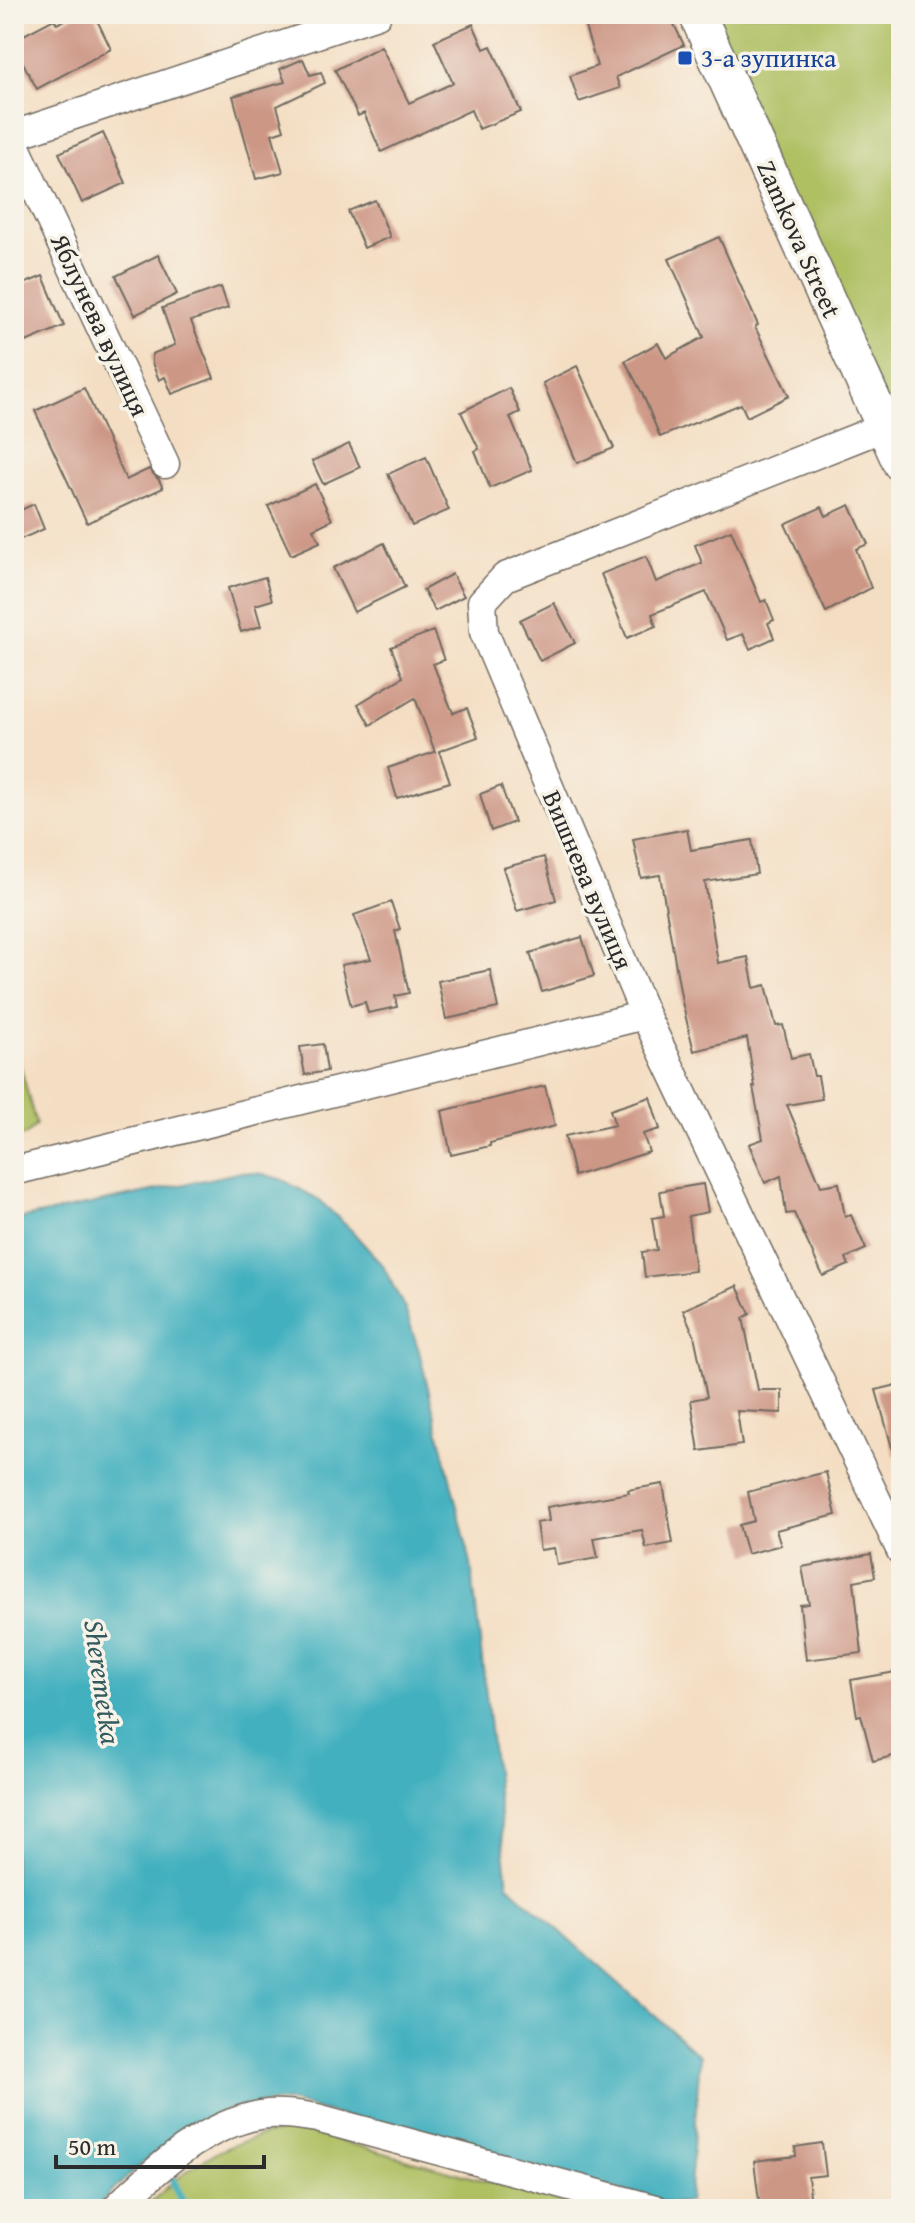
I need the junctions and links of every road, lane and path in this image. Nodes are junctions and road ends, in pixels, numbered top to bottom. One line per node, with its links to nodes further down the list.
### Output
1 (697, 14): 5 (street, Zamkova Street)
2 (359, 17): 3 (street)
3 (14, 135)
4 (14, 143): 7 (street, Яблунева вулиця)
5 (884, 427): 6 (street, Zamkova Street); 8 (street, Вишнева вулиця)
6 (901, 463)
7 (165, 464)
8 (645, 1015): 9 (street); 10 (street, Вишнева вулиця)
9 (14, 1171)
10 (901, 1551)
11 (115, 2209): 12 (street)
12 (655, 2209)

